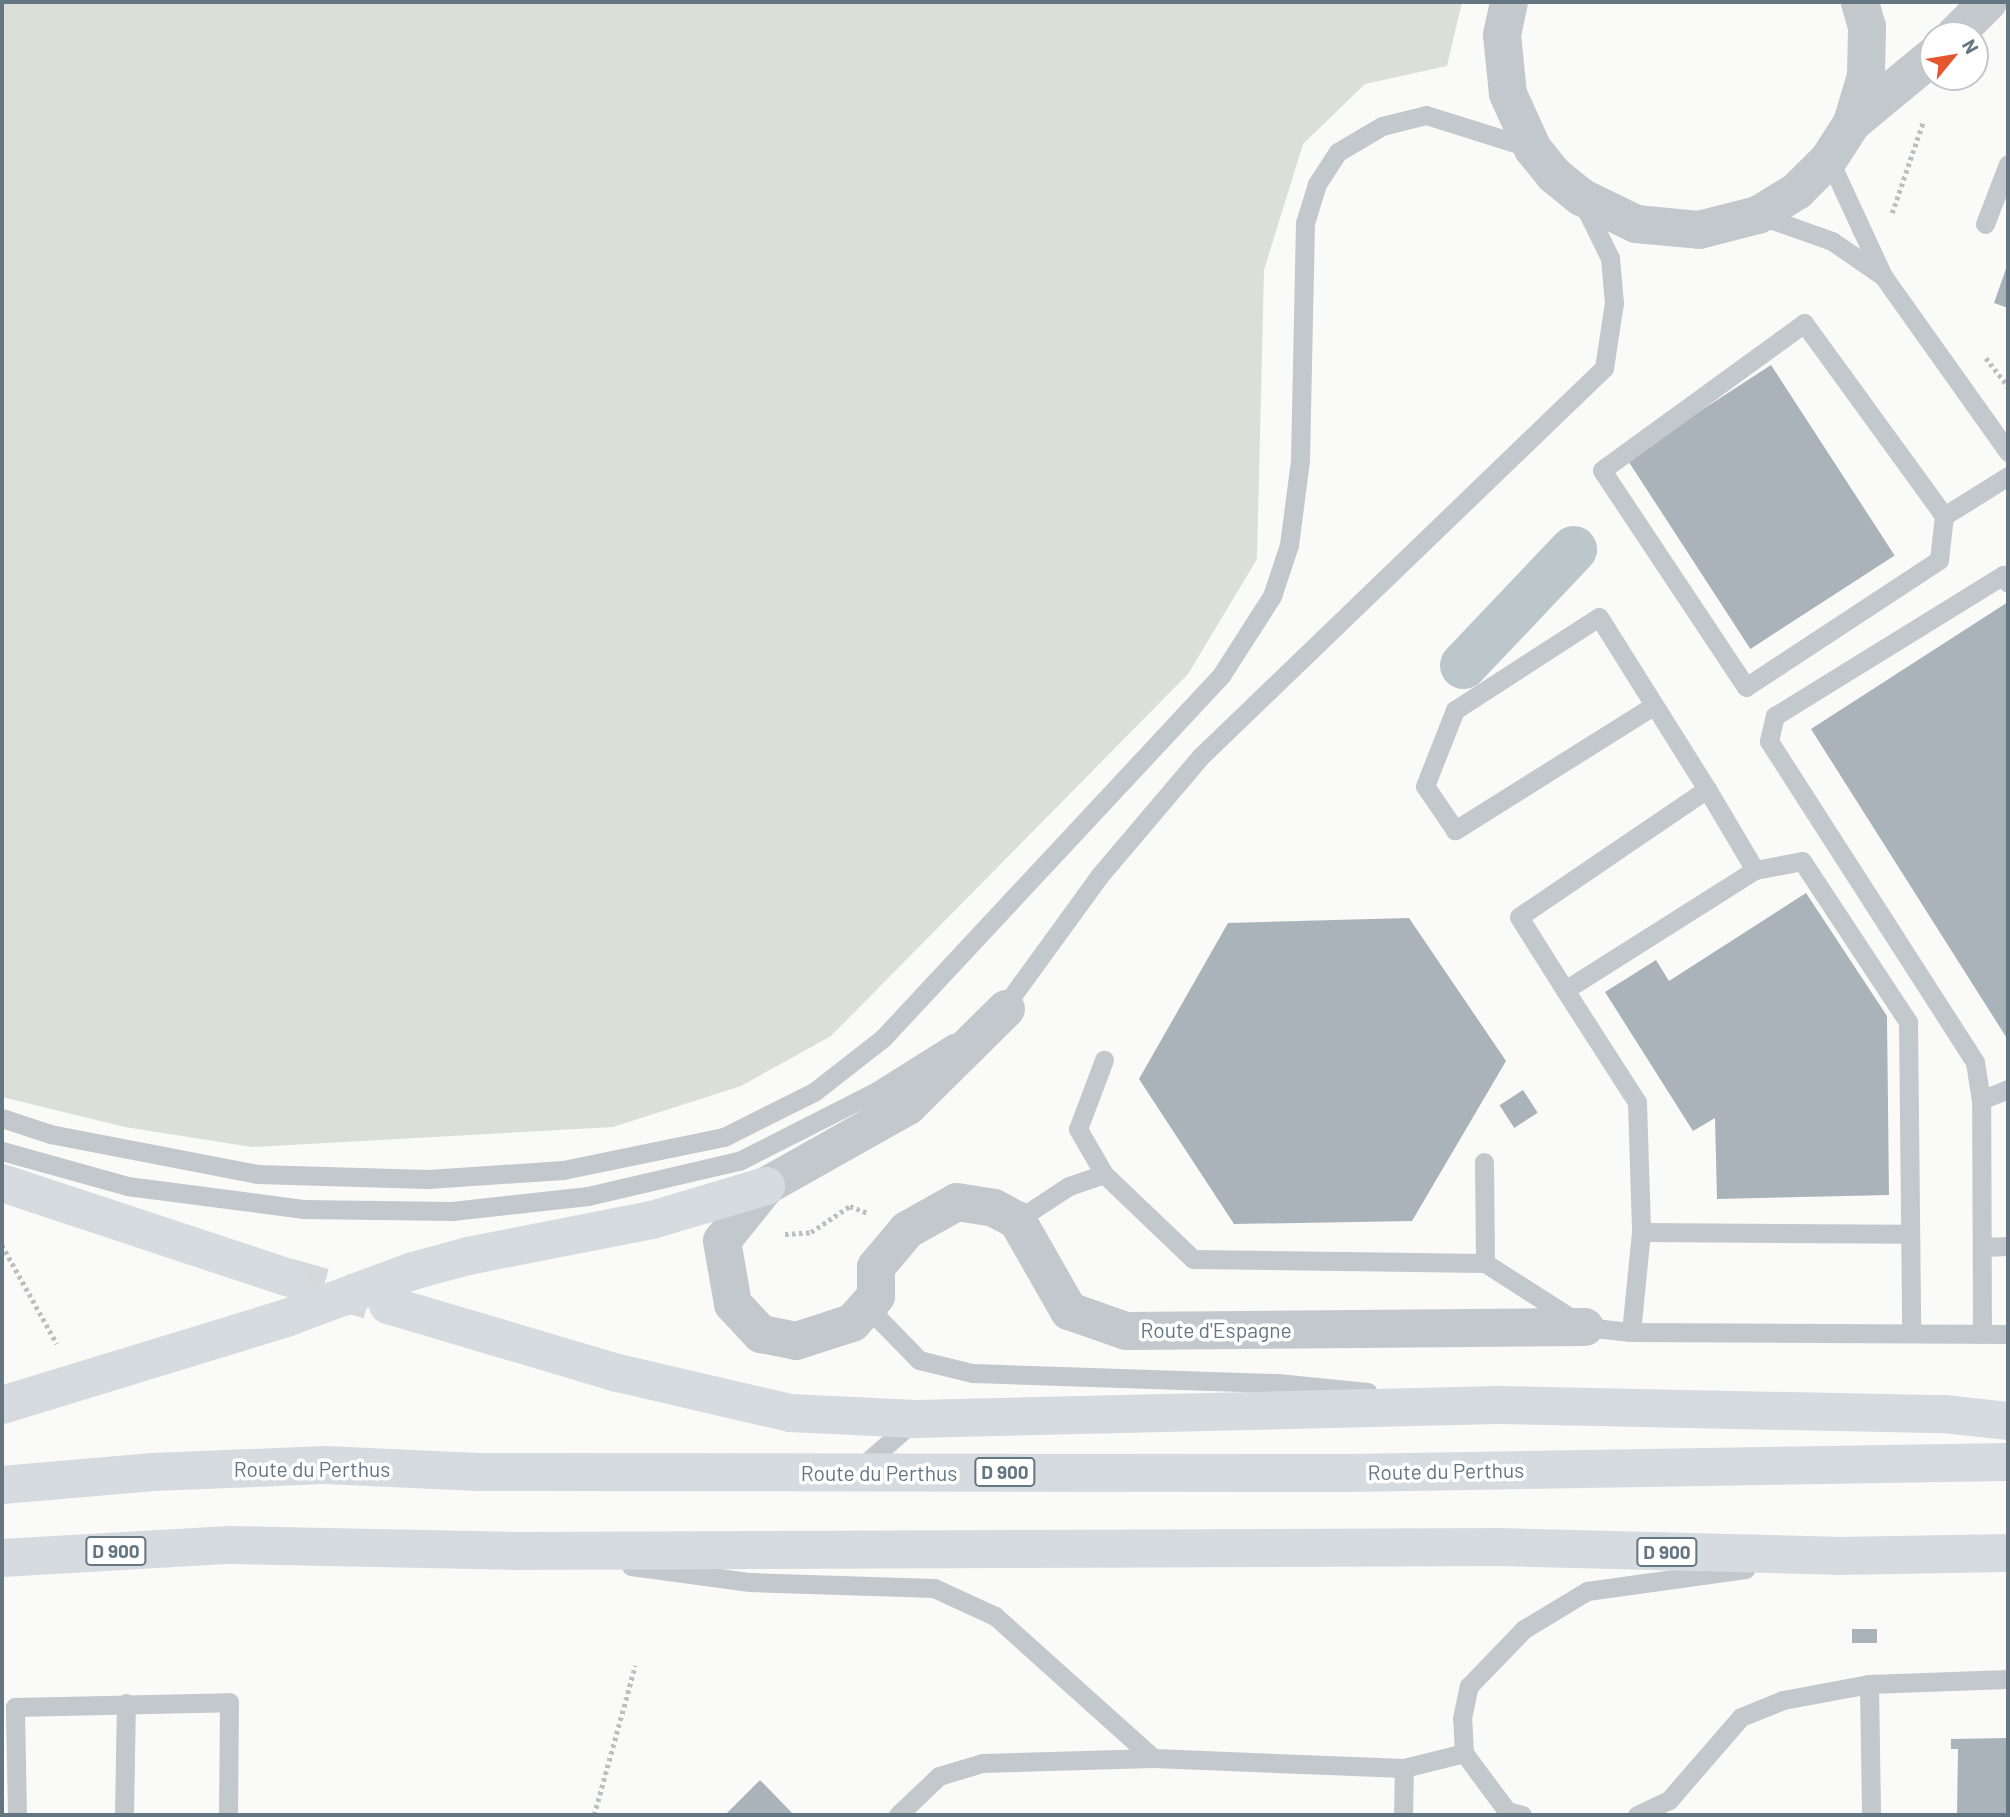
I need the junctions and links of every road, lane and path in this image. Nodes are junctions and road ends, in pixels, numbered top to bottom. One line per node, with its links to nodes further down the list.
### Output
1 (1510, 2): 8 (street)
2 (1860, 2): 7 (street)
3 (1988, 2): 4 (street)
4 (1969, 21)
5 (1919, 67): 7 (street)
6 (1925, 117): 13 (path)
7 (1852, 122): 9 (street)
8 (1533, 149): 11 (street); 30 (lane)
9 (1829, 159): 12 (street); 15 (lane)
10 (2008, 164): 14 (lane)
11 (1580, 197): 12 (street); 26 (lane)
12 (1758, 215): 15 (lane)
13 (1891, 217)
14 (1985, 224)
15 (1883, 276): 18 (lane)
16 (1984, 355): 17 (path)
17 (2008, 386)
18 (2008, 452)
19 (2008, 476): 20 (lane)
20 (1944, 516): 20 (lane)
21 (2008, 583): 29 (lane)
22 (1653, 706): 22 (lane); 23 (lane)
23 (1707, 789): 24 (lane); 25 (lane)
24 (1755, 870): 25 (lane); 38 (lane)
25 (1565, 990): 37 (lane)
26 (1006, 1009): 31 (lane); 35 (street)
27 (1104, 1060): 33 (lane)
28 (2008, 1088): 29 (lane)
29 (1981, 1100): 40 (lane)
30 (2, 1118)
31 (2, 1151)
32 (1485, 1162): 41 (lane)
33 (1104, 1174): 36 (lane); 41 (lane)
34 (2, 1183): 42 (main road)
35 (766, 1186): 43 (street); 50 (main road)
36 (1017, 1220): 43 (street); 45 (street, Route d'Espagne)
37 (1641, 1233): 38 (lane); 46 (lane)
38 (1909, 1234): 47 (lane)
39 (2008, 1246): 40 (lane)
40 (1982, 1247): 48 (lane)
41 (1485, 1262): 45 (lane)
42 (287, 1278)
43 (876, 1296): 51 (lane)
44 (388, 1305): 52 (main road)
45 (1585, 1327): 46 (lane)
46 (1631, 1332): 47 (lane)
47 (1911, 1333): 48 (lane)
48 (1982, 1334): 49 (lane)
49 (2008, 1334)
50 (2, 1405)
51 (1497, 1405): 52 (main road); 53 (main road)
52 (916, 1419): 55 (lane)
53 (2008, 1421)
54 (2008, 1462): 55 (main road, Route du Perthus / D 900)
55 (855, 1473): 56 (main road, Route du Perthus / D 900)
56 (2, 1485)
57 (229, 1545): 58 (main road, D 900); 61 (main road, D 900); 62 (main road)
58 (512, 1550): 60 (main road, D 900); 68 (lane)
59 (2008, 1553): 60 (main road, D 900)
60 (1836, 1556): 67 (lane)
61 (2, 1558)
62 (2, 1582)
63 (635, 1666): 73 (path)
64 (2008, 1679): 65 (lane)
65 (1869, 1684): 77 (lane); 78 (lane)
66 (126, 1703): 70 (lane); 71 (lane); 72 (lane)
67 (1464, 1754): 69 (lane); 76 (lane)
68 (1153, 1758): 69 (lane); 74 (lane)
69 (1404, 1768): 75 (lane)
70 (17, 1815)
71 (124, 1815)
72 (228, 1815)
73 (594, 1815)
74 (898, 1815)
75 (1403, 1815)
76 (1522, 1815)
77 (1637, 1815)
78 (1871, 1815)

